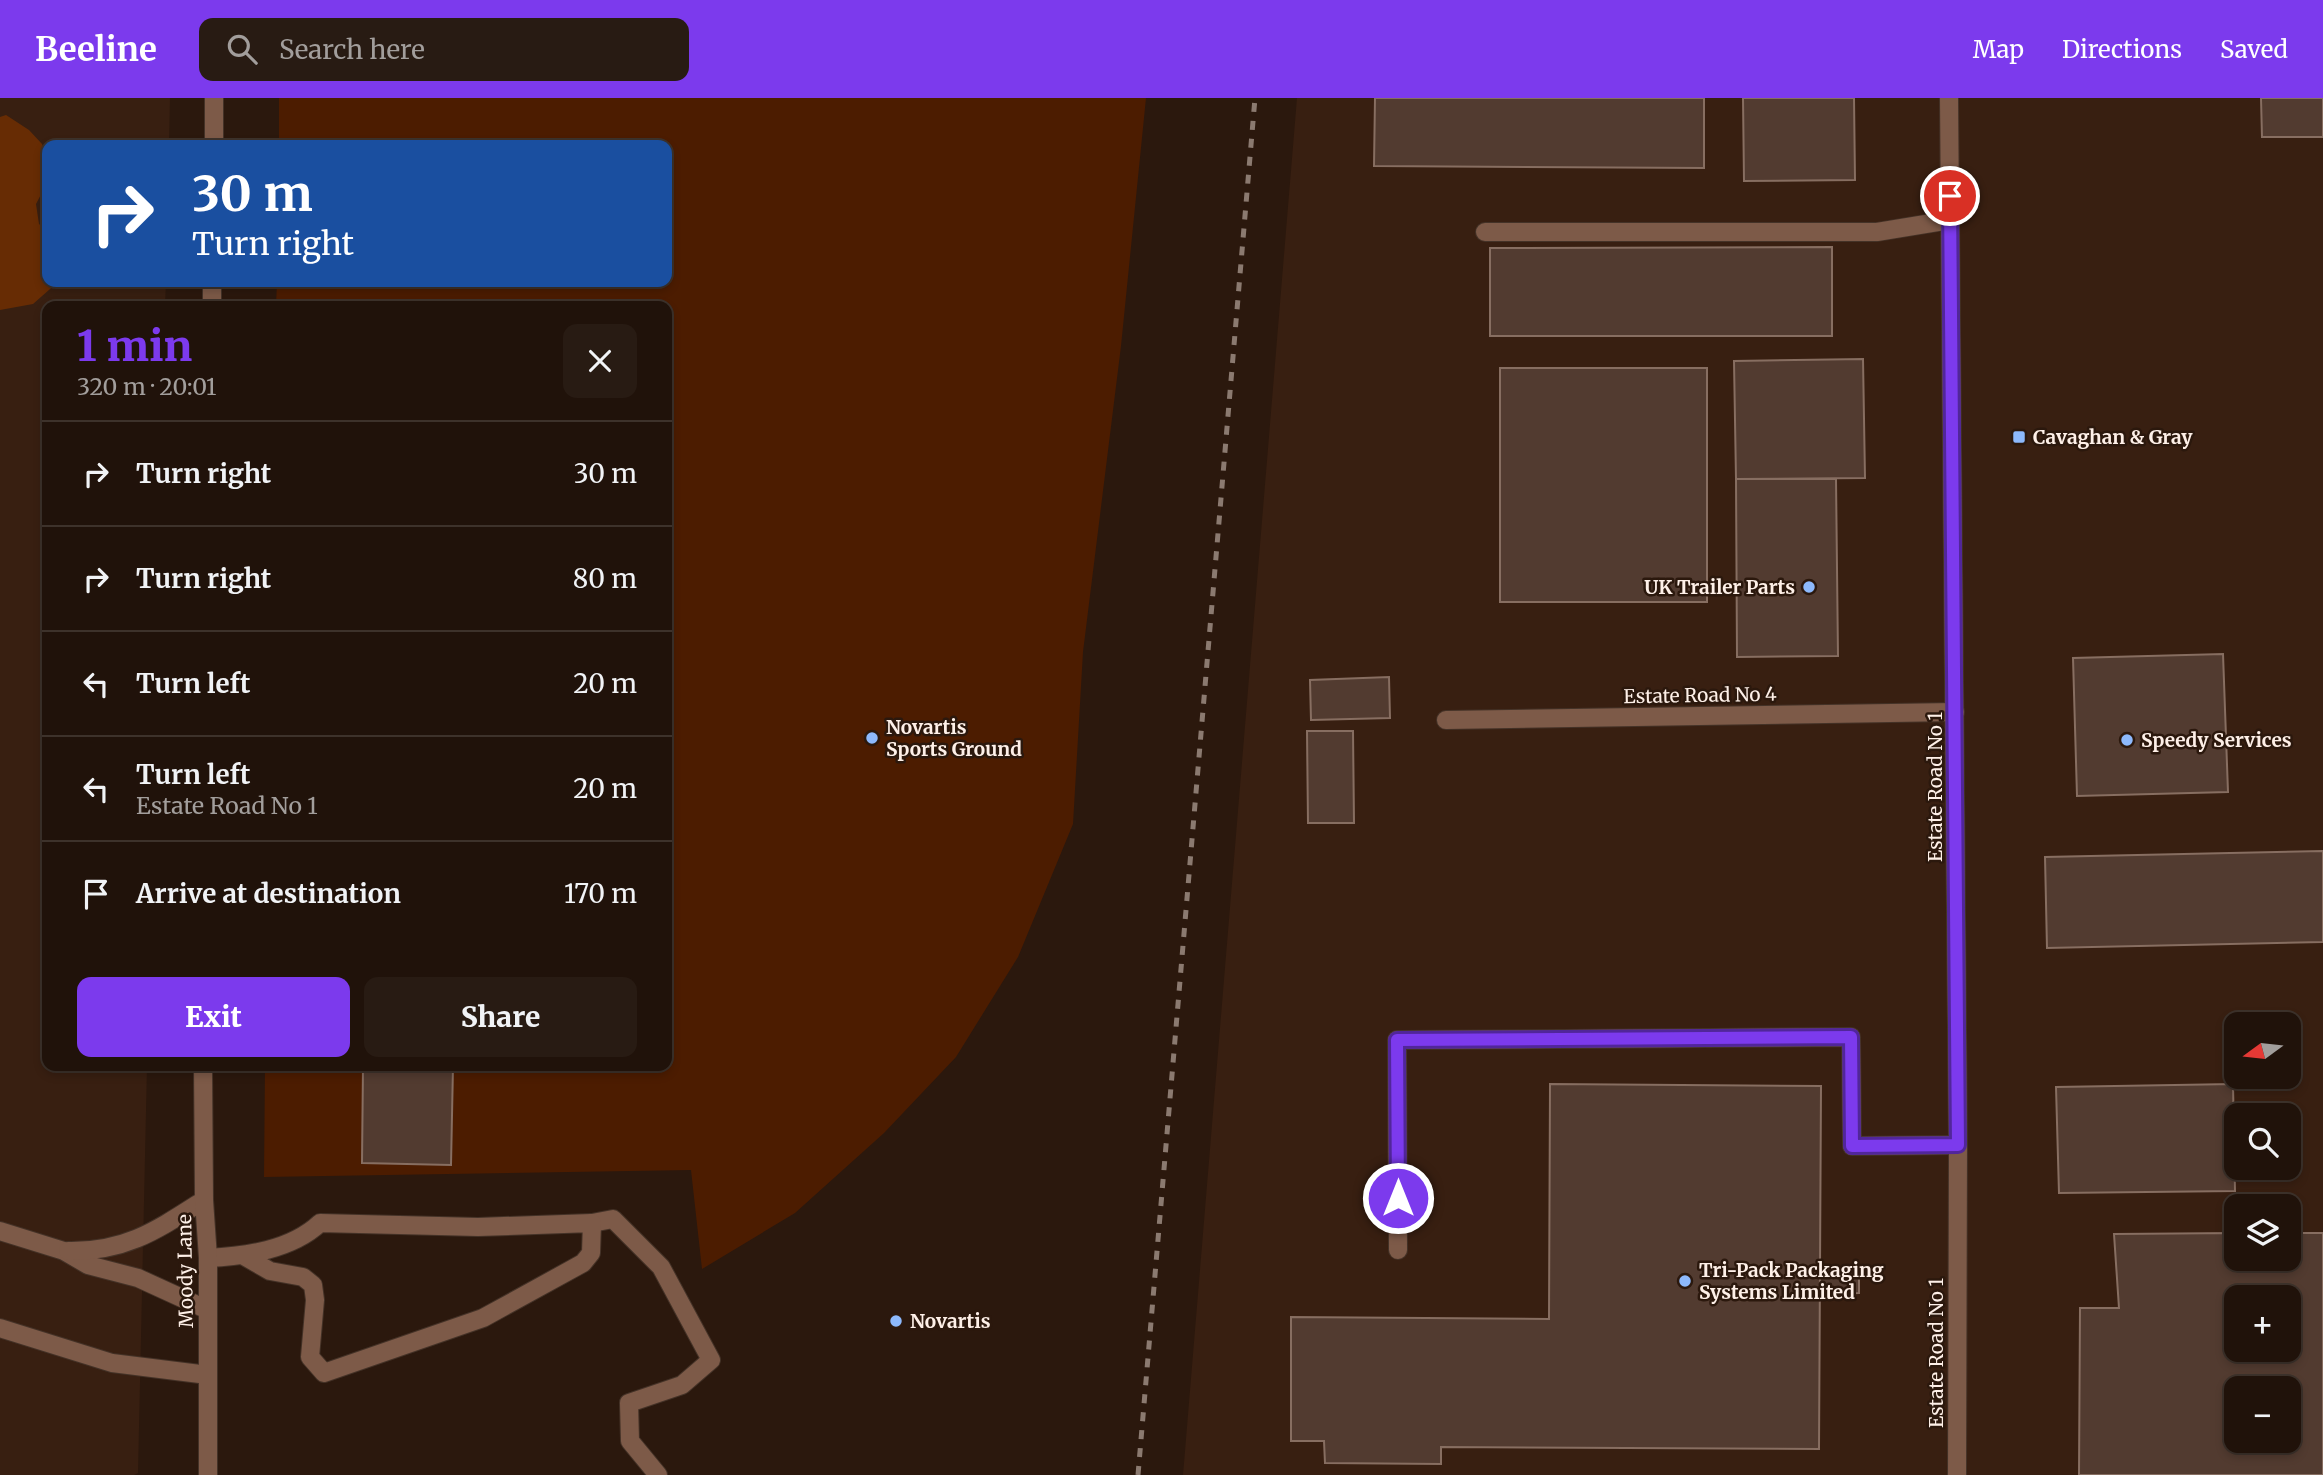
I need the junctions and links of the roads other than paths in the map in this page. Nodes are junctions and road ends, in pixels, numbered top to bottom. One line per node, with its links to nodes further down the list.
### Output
1 (214, 98): 3 (street)
2 (1949, 98): 4 (street, Estate Road No 1)
3 (214, 140)
4 (1950, 220): 5 (street); 6 (street, Estate Road No 1)
5 (1485, 232)
6 (1955, 712): 7 (street, Estate Road No 4); 9 (street, Estate Road No 1)
7 (1446, 720)
8 (203, 1071): 10 (street, Moody Lane)
9 (1958, 1145): 13 (street); 22 (street, Estate Road No 1)
10 (204, 1200): 14 (street); 16 (street, Moody Lane)
11 (593, 1223): 15 (street); 15 (street); 21 (street)
12 (0, 1231): 14 (street)
13 (1398, 1250)
14 (64, 1251): 17 (street)
15 (244, 1256): 16 (street)
16 (208, 1258): 17 (street, Moody Lane)
17 (208, 1310): 19 (street, Moody Lane)
18 (0, 1328): 19 (street)
19 (208, 1375): 20 (street, Moody Lane)
20 (208, 1475)
21 (658, 1475)
22 (1957, 1475)

